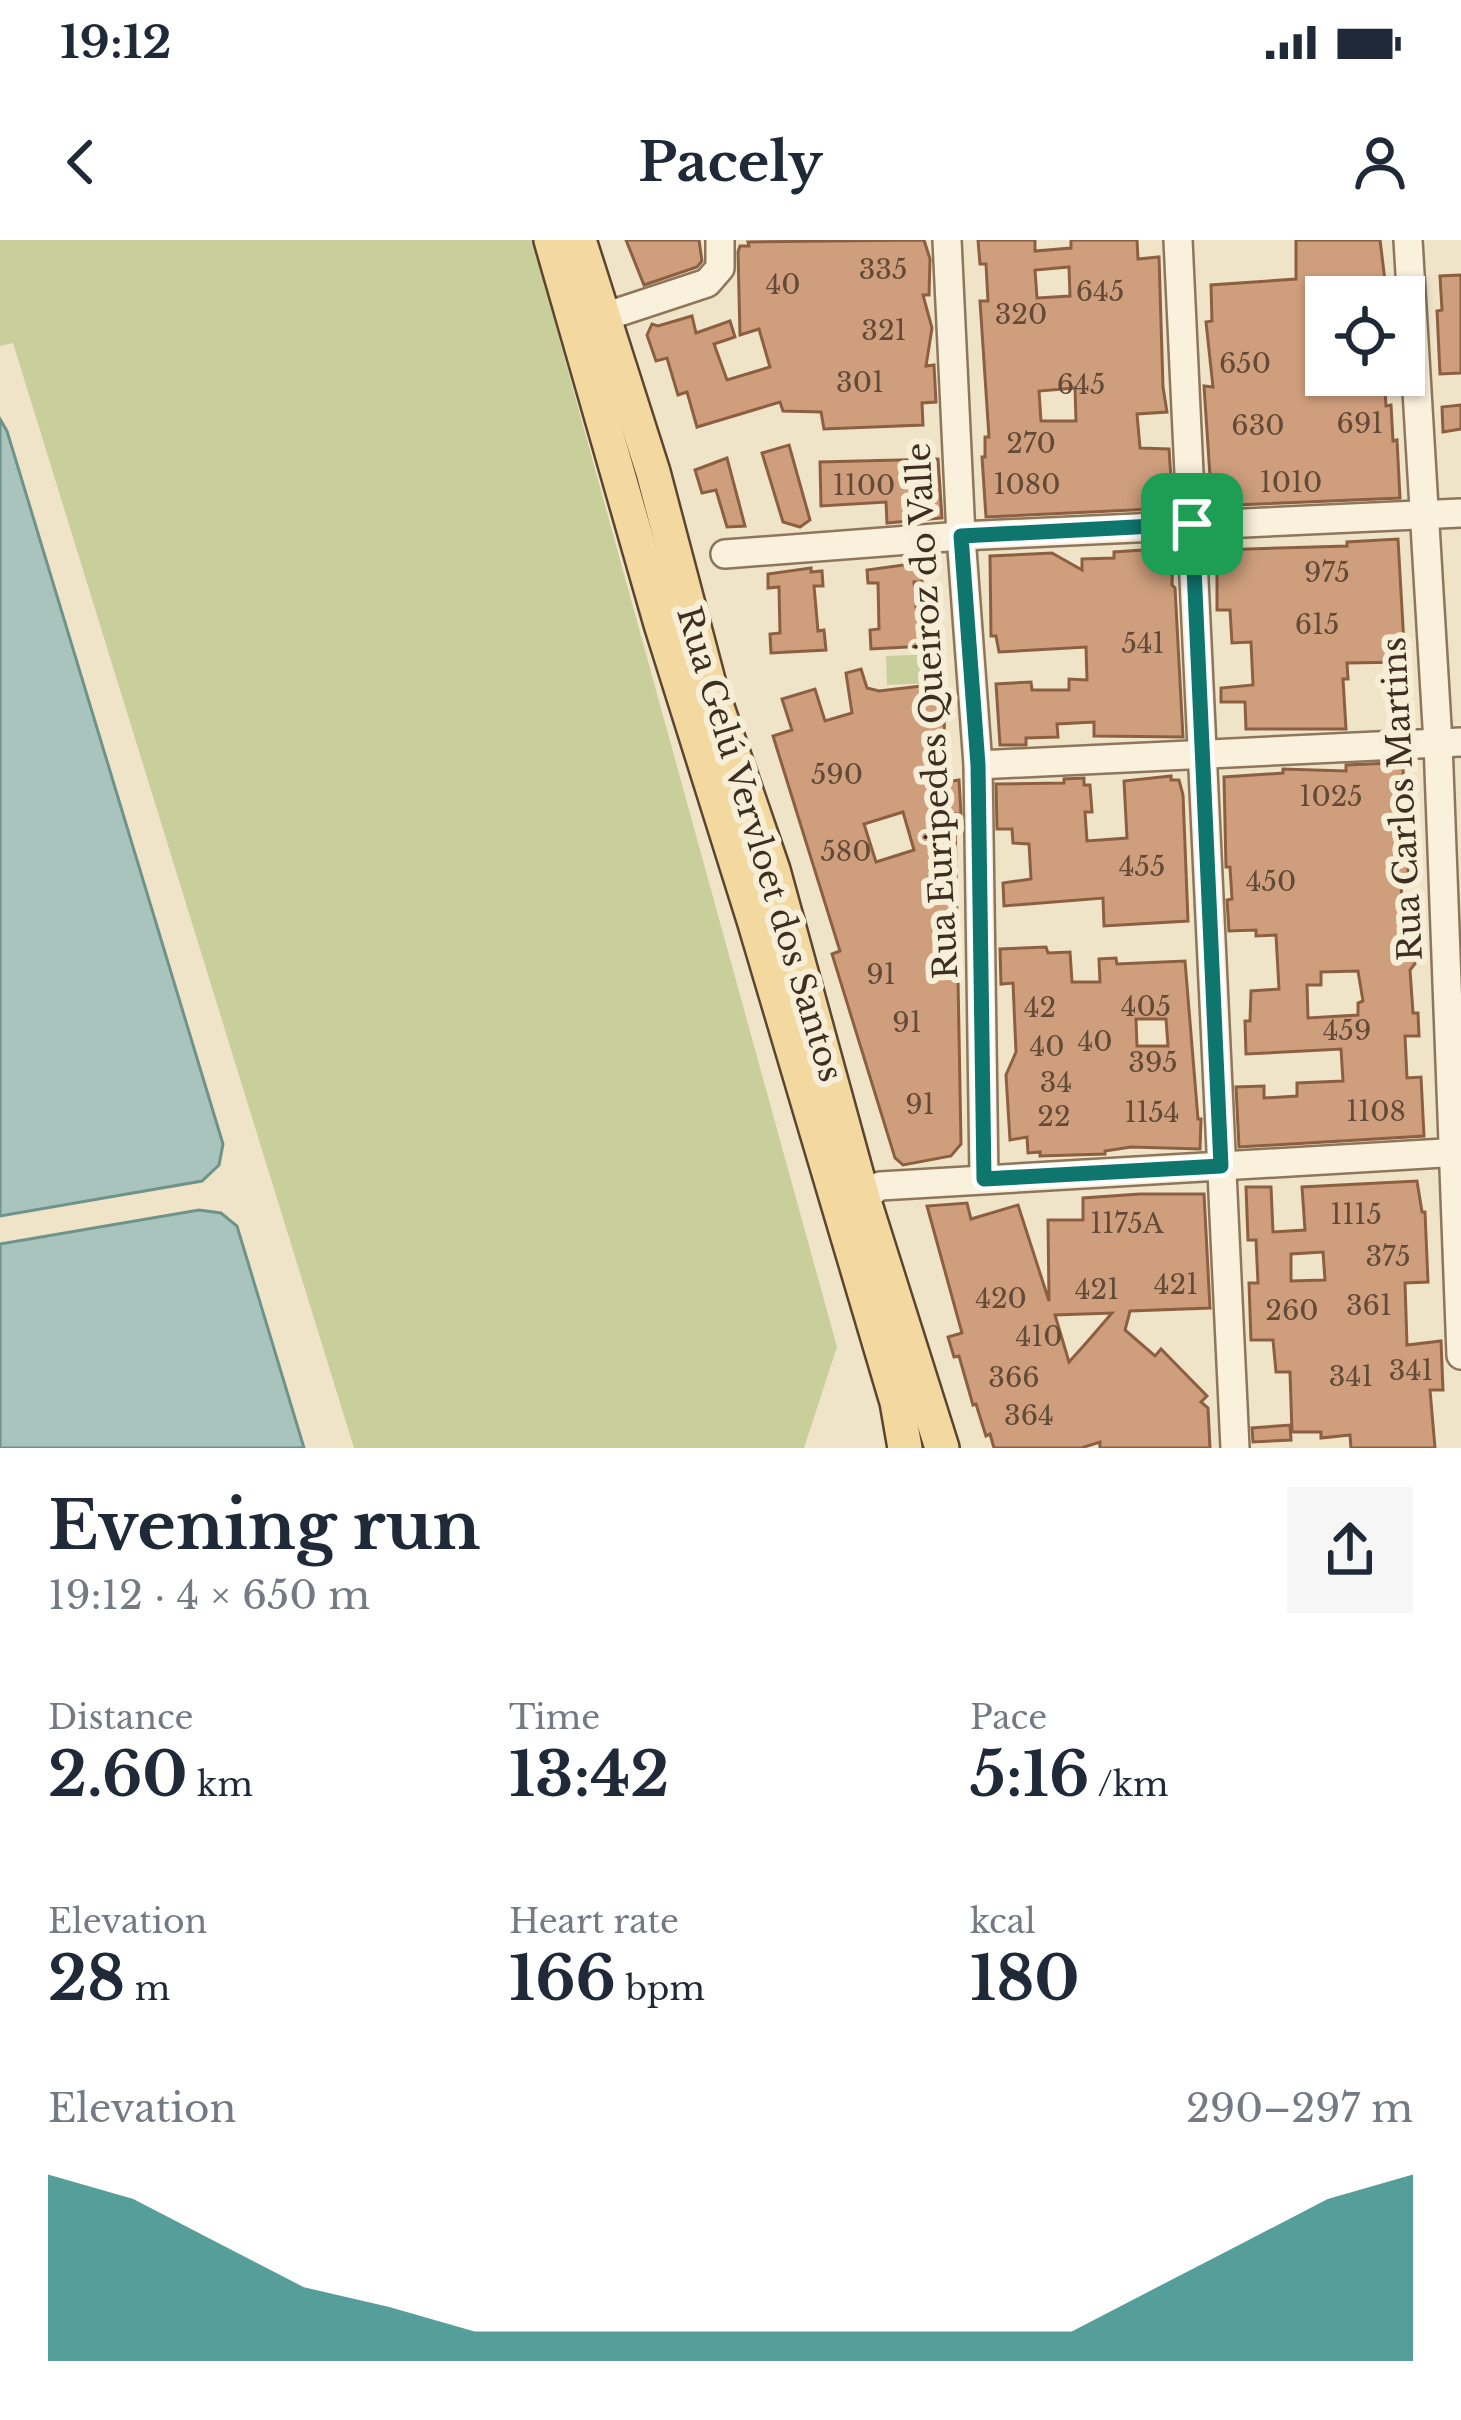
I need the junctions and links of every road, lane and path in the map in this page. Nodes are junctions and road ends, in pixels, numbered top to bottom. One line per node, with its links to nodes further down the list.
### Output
1 (551, 240): 21 (main road, Rua Gelú Vervloet dos Santos)
2 (579, 240): 7 (main road, Rua Gelú Vervloet dos Santos)
3 (720, 240): 7 (street)
4 (947, 240): 11 (street, Rua Euripedes Queiroz do Valle)
5 (1178, 240): 10 (street)
6 (1408, 240): 9 (street, Rua Carlos Martins)
7 (604, 317): 19 (main road, Rua Gelú Vervloet dos Santos)
8 (1461, 513): 9 (street)
9 (1424, 514): 10 (street); 13 (street, Rua Carlos Martins)
10 (1192, 524): 11 (street); 14 (street)
11 (961, 536): 12 (street); 15 (street, Rua Euripedes Queiroz do Valle)
12 (725, 554)
13 (1449, 743): 14 (street); 16 (street, Rua Carlos Martins)
14 (1203, 753): 15 (street); 17 (street)
15 (978, 765): 18 (street, Rua Euripedes Queiroz do Valle)
16 (1457, 1152): 17 (street); 20 (street, Rua Carlos Martins)
17 (1221, 1166): 18 (street); 23 (street)
18 (984, 1179): 19 (street)
19 (862, 1198): 22 (main road, Rua Gelú Vervloet dos Santos)
20 (1461, 1355)
21 (905, 1448)
22 (942, 1448)
23 (1235, 1448)

